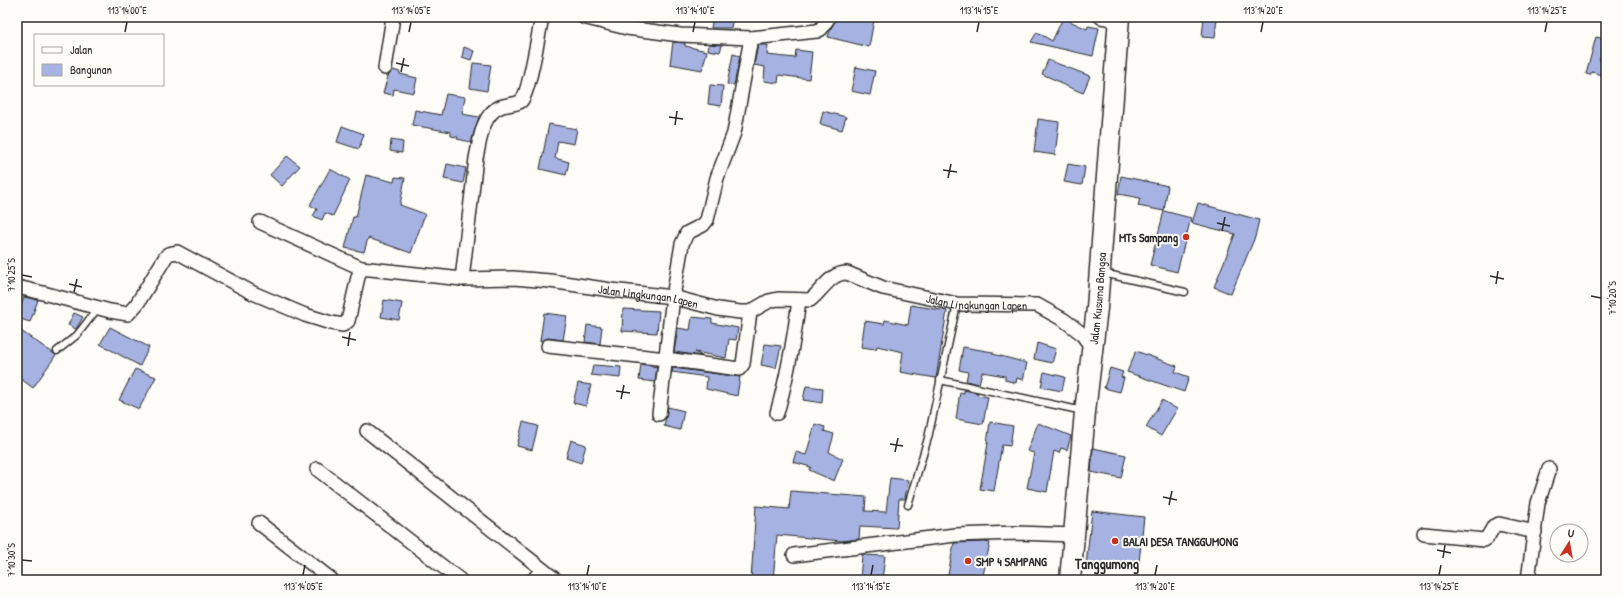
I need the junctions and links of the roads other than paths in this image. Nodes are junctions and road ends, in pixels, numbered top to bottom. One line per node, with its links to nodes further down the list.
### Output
1 (393, 17): 7 (street)
2 (542, 17): 11 (street)
3 (583, 17): 6 (street)
4 (829, 17): 6 (street)
5 (1112, 18): 10 (main road, Jalan Kusuma Bangsa)
6 (751, 38): 14 (street)
7 (386, 68)
8 (260, 222): 9 (street, Jalan Lingkungan Lapen)
9 (361, 268): 11 (street, Jalan Lingkungan Lapen); 17 (street)
10 (1099, 272): 13 (lane); 20 (main road, Jalan Kusuma Bangsa)
11 (462, 279): 14 (street, Jalan Lingkungan Lapen)
12 (17, 287): 17 (street)
13 (1185, 292)
14 (673, 297): 18 (street, Jalan Lingkungan Lapen); 22 (street)
15 (799, 300): 16 (street, Jalan Lingkungan Lapen); 18 (street, Jalan Lingkungan Lapen); 25 (street)
16 (957, 304): 20 (street, Jalan Lingkungan Lapen); 23 (lane)
17 (98, 308): 21 (lane)
18 (750, 312): 22 (street)
19 (548, 346): 22 (street)
20 (1091, 346): 24 (main road, Jalan Kusuma Bangsa)
21 (57, 351)
22 (666, 359): 26 (street)
23 (940, 380): 24 (lane); 30 (lane)
24 (1085, 412): 34 (main road, Jalan Kusuma Bangsa)
25 (777, 413)
26 (659, 414)
27 (367, 431): 36 (street)
28 (317, 469): 38 (street)
29 (1549, 470): 32 (street)
30 (908, 505)
31 (259, 523): 37 (street)
32 (1535, 532): 33 (street); 42 (street)
33 (1424, 534)
34 (1074, 535): 35 (street); 41 (main road, Jalan Kusuma Bangsa)
35 (794, 555)
36 (542, 570): 39 (street); 40 (street)
37 (332, 580)
38 (460, 580)
39 (533, 580)
40 (556, 580)
41 (1070, 580)
42 (1528, 580)

